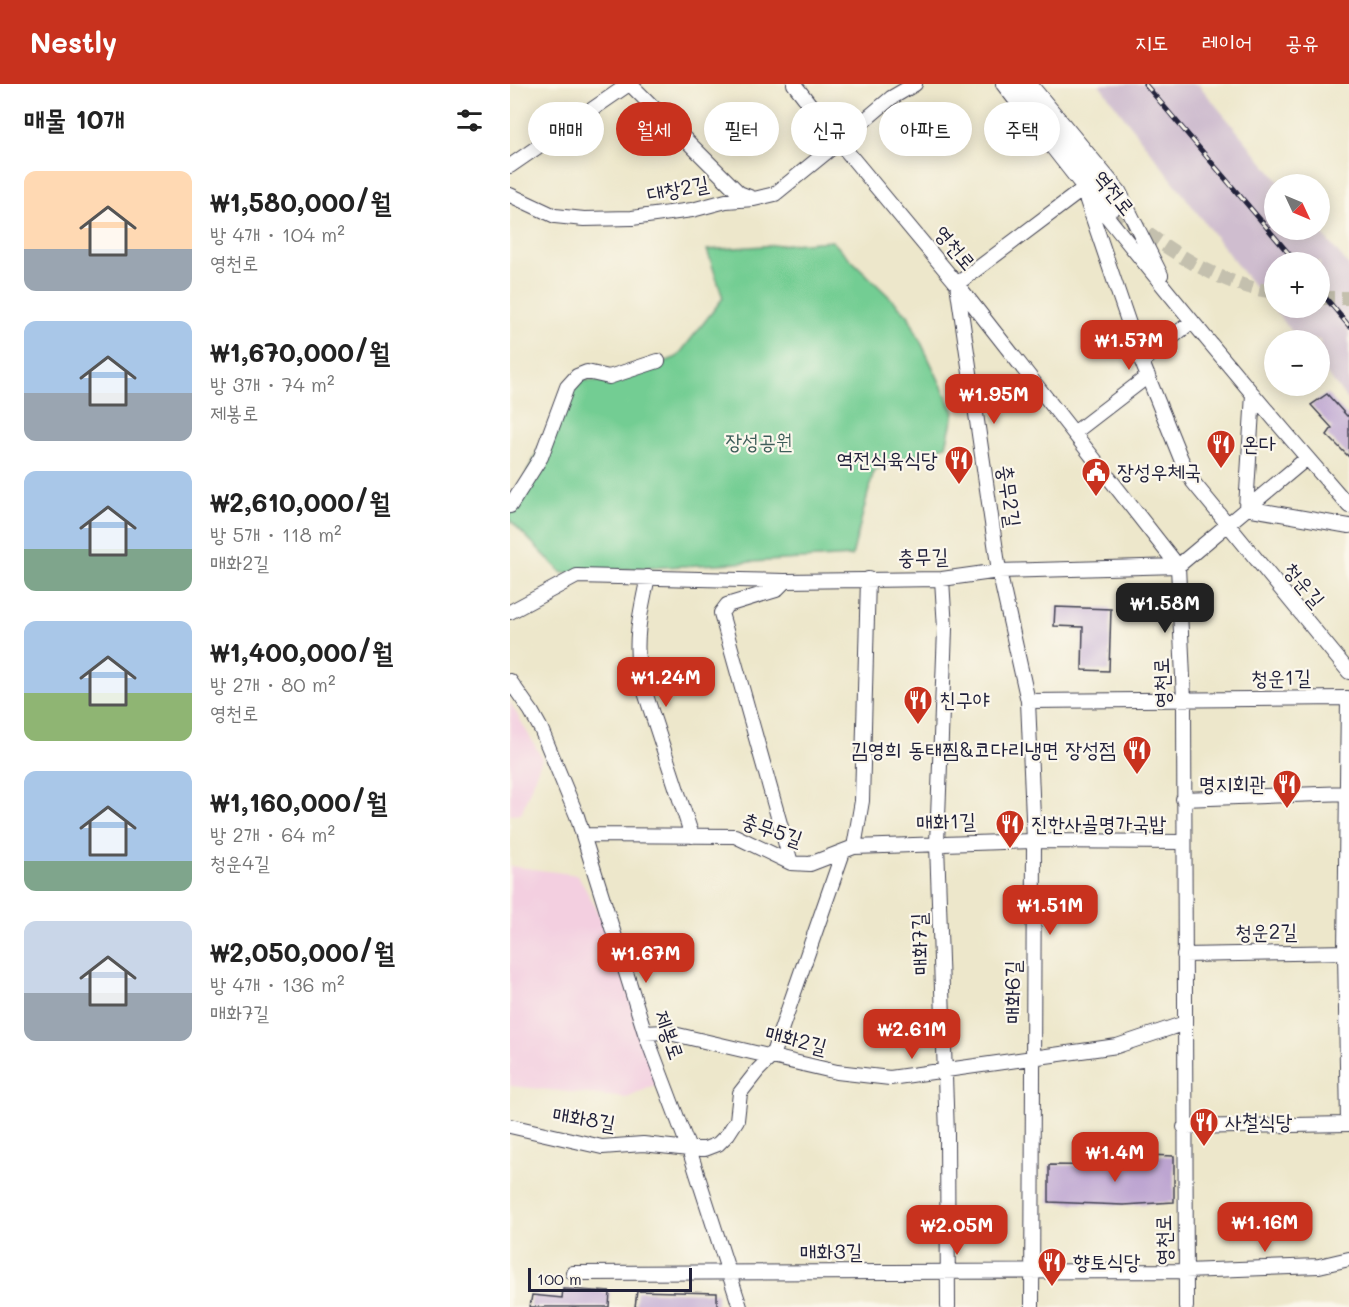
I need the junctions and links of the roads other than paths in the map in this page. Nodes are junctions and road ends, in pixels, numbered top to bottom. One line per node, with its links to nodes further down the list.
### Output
1 (630, 84): 11 (street); 14 (street)
2 (794, 84): 7 (street, 영천로)
3 (915, 84): 8 (street, 대창2길)
4 (1003, 84): 12 (street, 역전로)
5 (1016, 84): 15 (street)
6 (1030, 84): 17 (street, 역전로)
7 (808, 102)
8 (867, 118)
9 (822, 156): 14 (street, 대창2길)
10 (851, 156): 16 (street, 영천로)
11 (510, 166)
12 (1083, 189): 16 (street); 17 (street, 역전로); 20 (street, 청운길)
13 (510, 195): 14 (street, 대창2길)
14 (754, 199)
15 (1113, 208)
16 (957, 284): 23 (street, 영천로); 31 (street, 충무2길)
17 (1173, 298): 18 (street, 역전로)
18 (1192, 321): 20 (street); 22 (street, 역전로)
19 (658, 361): 25 (street)
20 (1142, 362): 21 (street, 청운길)
21 (1148, 376): 23 (street); 28 (street, 청운길)
22 (1253, 394): 24 (street, 역전로); 27 (street)
23 (1074, 433): 30 (street, 영천로)
24 (1307, 458): 26 (street, 역전로); 27 (street)
25 (510, 506)
26 (1349, 506)
27 (1246, 508): 28 (street); 29 (street)
28 (1226, 525): 30 (street); 37 (street, 청운길)
29 (1349, 526)
30 (1178, 566): 31 (street, 충무길); 40 (street, 영천로)
31 (999, 571): 34 (street, 충무길); 41 (street, 매화6길)
32 (648, 578): 35 (street, 충무길); 36 (street, 충무길); 45 (street)
33 (868, 579): 34 (street, 충무길); 35 (street, 충무길); 49 (street)
34 (942, 579): 48 (street, 매화7길)
35 (784, 581): 50 (street)
36 (510, 612)
37 (1349, 672)
38 (510, 681): 44 (street, 제봉로)
39 (1349, 698): 40 (street, 청운1길); 42 (street, 청운1길)
40 (1184, 700): 41 (street, 청운1길); 43 (street, 영천로)
41 (1028, 701): 46 (street, 매화6길)
42 (1348, 793): 43 (street); 51 (street, 청운1길)
43 (1183, 799): 47 (street, 영천로)
44 (584, 835): 45 (street, 충무5길); 54 (street, 제봉로)
45 (692, 836): 50 (street, 충무5길)
46 (1034, 841): 47 (street, 매화1길); 48 (street, 매화1길); 56 (street, 매화6길)
47 (1184, 842): 52 (street, 영천로)
48 (937, 844): 49 (street, 매화1길); 57 (street, 매화7길)
49 (848, 849): 50 (street, 충무5길); 55 (street)
50 (791, 863)
51 (1347, 952): 52 (street, 청운2길); 58 (street, 청운1길)
52 (1184, 955): 53 (street, 영천로)
53 (1185, 1023): 56 (street, 매화2길); 60 (street, 영천로)
54 (645, 1033): 55 (street, 매화2길); 61 (street, 제봉로)
55 (772, 1056): 57 (street, 매화2길); 61 (street, 매화8길)
56 (1034, 1058): 57 (street, 매화2길); 66 (street, 매화6길)
57 (945, 1071): 63 (street, 매화7길)
58 (1349, 1124): 60 (street)
59 (510, 1126): 61 (street, 매화8길)
60 (1184, 1127): 64 (street, 영천로)
61 (688, 1149): 65 (street, 제봉로)
62 (1349, 1258): 64 (street, 매화3길)
63 (949, 1271): 65 (street, 매화3길); 66 (street, 매화3길); 69 (street, 매화7길)
64 (1185, 1271): 66 (street, 매화3길); 71 (street, 영천로)
65 (729, 1272): 67 (street, 매화3길); 68 (street, 제봉로)
66 (1033, 1273): 70 (street, 매화6길)
67 (573, 1274)
68 (740, 1307)
69 (948, 1307)
70 (1032, 1307)
71 (1185, 1307)

